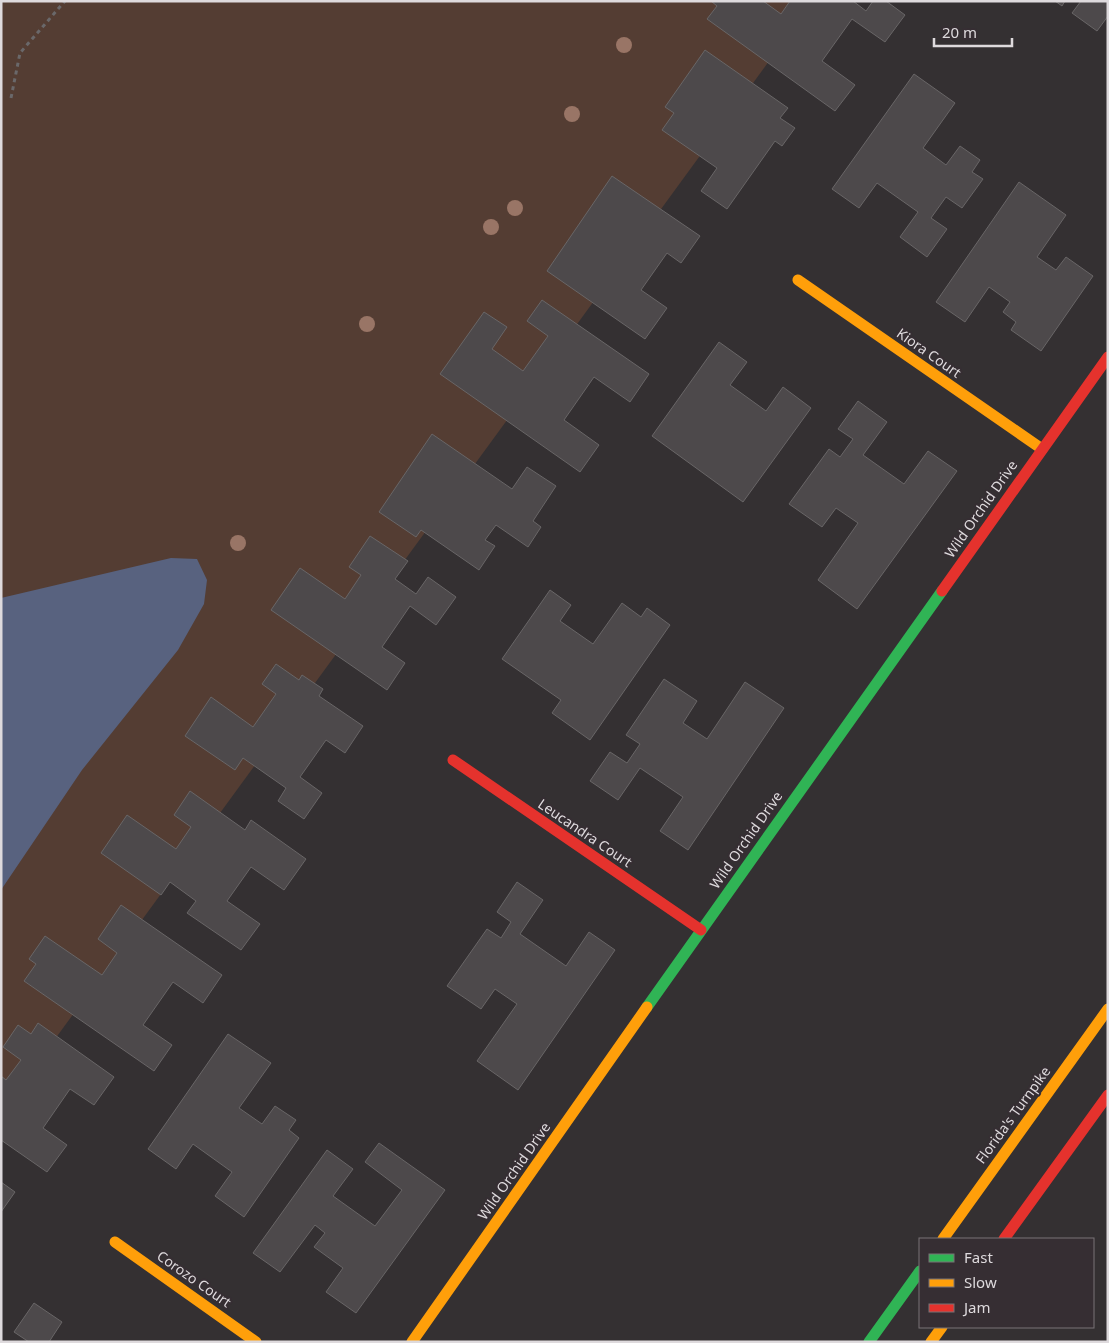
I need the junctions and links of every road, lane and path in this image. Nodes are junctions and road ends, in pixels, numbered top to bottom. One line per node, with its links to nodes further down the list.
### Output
1 (65, 1): 2 (path)
2 (11, 98)
3 (798, 280): 5 (main road, Kiora Court)
4 (1108, 357): 5 (main road, Wild Orchid Drive)
5 (1042, 449): 7 (main road, Wild Orchid Drive)
6 (453, 760): 7 (main road, Leucandra Court)
7 (701, 930): 16 (main road, Wild Orchid Drive)
8 (1108, 1009): 10 (main road, Florida's Turnpike)
9 (1108, 1095): 11 (main road)
10 (944, 1238)
11 (1005, 1238)
12 (115, 1242): 15 (main road, Corozo Court)
13 (919, 1272): 17 (main road)
14 (941, 1328): 18 (main road)
15 (256, 1342)
16 (412, 1342)
17 (870, 1342)
18 (931, 1342)

